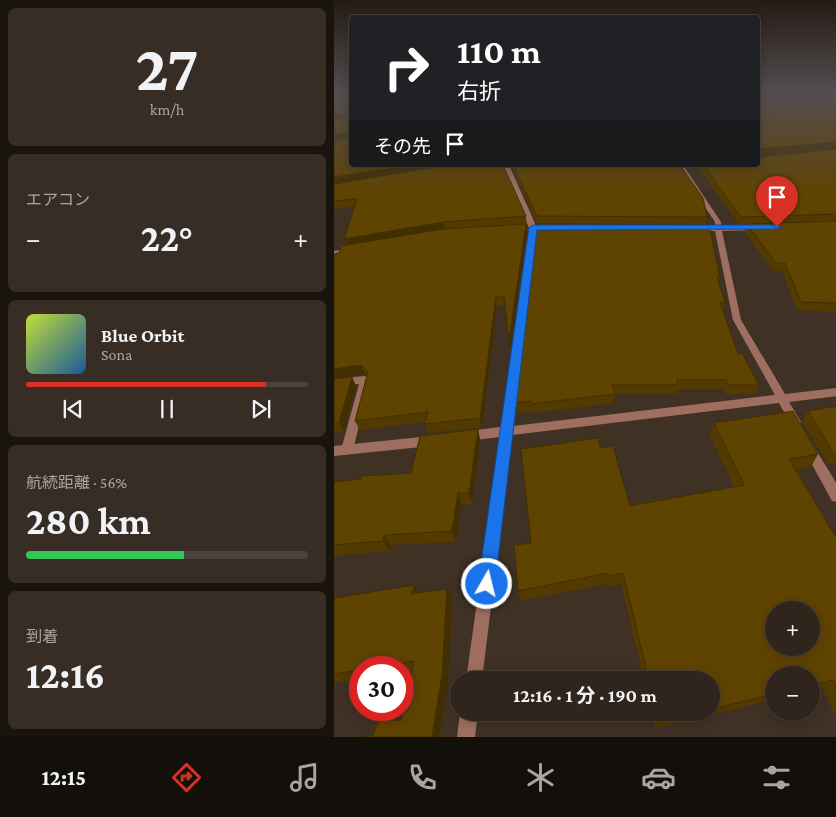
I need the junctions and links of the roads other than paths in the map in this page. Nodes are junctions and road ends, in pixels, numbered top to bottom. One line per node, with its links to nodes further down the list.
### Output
1 (507, 167): 11 (street)
2 (678, 167): 5 (street)
3 (767, 227): 5 (street)
4 (688, 229): 5 (street)
5 (718, 229): 10 (street)
6 (362, 248): 7 (street)
7 (334, 253)
8 (334, 383): 12 (street)
9 (836, 392): 10 (street)
10 (782, 398): 11 (street); 14 (street)
11 (508, 432): 12 (street); 15 (street)
12 (347, 450): 13 (street)
13 (334, 451)
14 (836, 497)
15 (475, 671)
16 (468, 721): 17 (street)
17 (466, 737)

